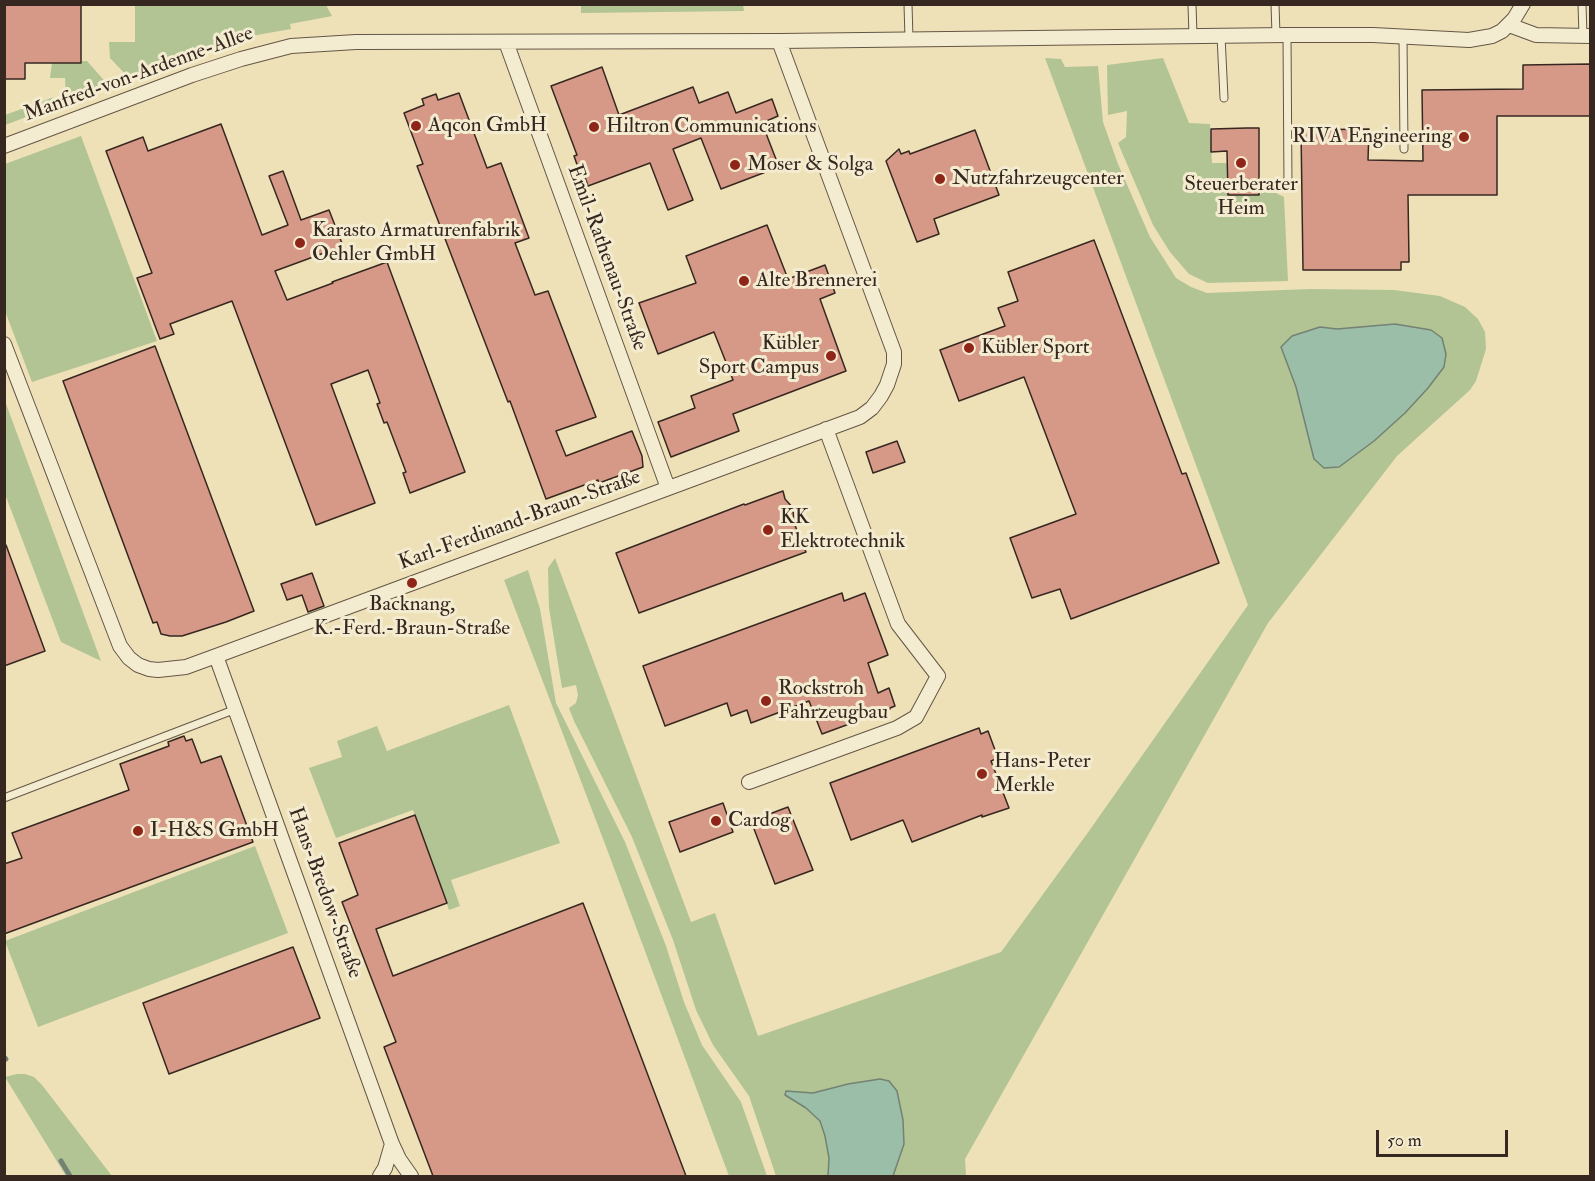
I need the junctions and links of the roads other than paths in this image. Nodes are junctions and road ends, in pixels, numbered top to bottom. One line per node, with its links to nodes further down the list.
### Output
1 (908, 4): 12 (lane)
2 (1192, 4): 8 (lane)
3 (1275, 4): 7 (lane)
4 (1522, 4): 6 (street)
5 (1582, 4): 10 (lane)
6 (1509, 25): 10 (street); 11 (street, Manfred-von-Ardenne-Allee)
7 (1282, 35): 9 (street, Manfred-von-Ardenne-Allee); 11 (street, Manfred-von-Ardenne-Allee); 18 (lane)
8 (1193, 36): 9 (street, Manfred-von-Ardenne-Allee); 12 (street, Manfred-von-Ardenne-Allee)
9 (1221, 36): 15 (lane)
10 (1587, 36)
11 (1403, 37): 17 (lane)
12 (909, 39): 13 (street, Manfred-von-Ardenne-Allee)
13 (779, 41): 14 (street, Manfred-von-Ardenne-Allee); 20 (street, Karl-Ferdinand-Braun-Straße)
14 (506, 42): 16 (street, Manfred-von-Ardenne-Allee); 21 (street, Emil-Rathenau-Straße)
15 (1224, 98)
16 (4, 146)
17 (1404, 149)
18 (1288, 187)
19 (4, 344): 22 (street, Karl-Ferdinand-Braun-Straße)
20 (826, 429): 21 (street, Karl-Ferdinand-Braun-Straße); 24 (street)
21 (668, 488): 22 (street, Karl-Ferdinand-Braun-Straße)
22 (216, 656): 23 (street, Hans-Bredow-Straße)
23 (236, 709): 25 (lane); 26 (street, Hans-Bredow-Straße)
24 (749, 782)
25 (4, 798)
26 (392, 1144): 27 (street); 28 (street, Hans-Bredow-Straße)
27 (380, 1176)
28 (411, 1176)

